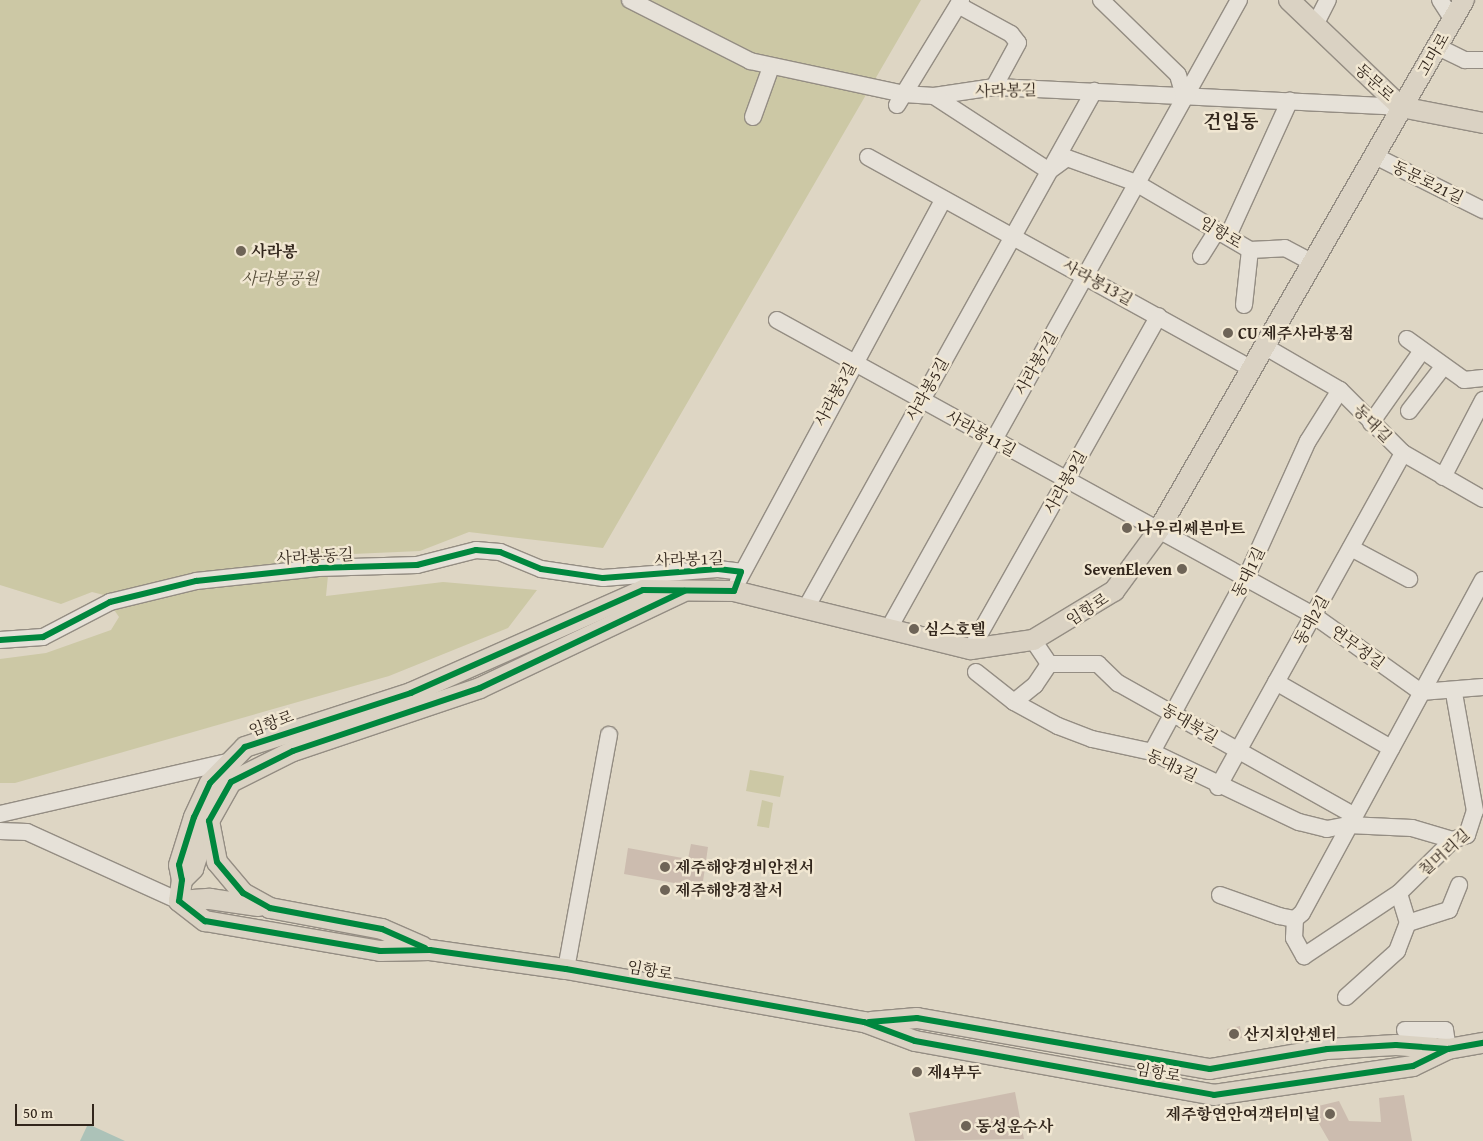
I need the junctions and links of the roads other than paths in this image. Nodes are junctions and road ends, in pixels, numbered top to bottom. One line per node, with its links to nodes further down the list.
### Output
1 (630, 0): 13 (street, 사라봉길)
2 (1239, 0): 17 (street, 사라봉7길)
3 (1289, 0): 10 (main road, 동문로)
4 (1328, 0): 10 (street)
5 (1440, 0): 9 (street)
6 (1464, 0): 9 (main road, 고마로)
7 (960, 2): 14 (street); 18 (street)
8 (1106, 2): 17 (street)
9 (1453, 20): 11 (main road, 고마로)
10 (1315, 25): 20 (main road, 동문로)
11 (1438, 47): 12 (street); 20 (main road, 고마로)
12 (1483, 60)
13 (771, 67): 18 (street, 사라봉길); 21 (street)
14 (994, 87): 15 (street, 사라봉길); 16 (street, 사라봉길)
15 (1094, 91): 17 (street, 사라봉길); 25 (street, 사라봉5길)
16 (934, 96): 18 (street, 사라봉길); 25 (street)
17 (1184, 96): 19 (street, 사라봉길); 26 (street, 사라봉7길)
18 (900, 100)
19 (1290, 100): 20 (street, 사라봉길); 29 (street)
20 (1401, 107): 22 (main road, 동문로); 23 (main road, 임항로)
21 (753, 117)
22 (1483, 123)
23 (1372, 155): 28 (street, 동문로21길); 33 (main road, 임항로)
24 (868, 157): 27 (street, 사라봉13길)
25 (1049, 171): 26 (street, 임항로); 30 (street, 사라봉5길)
26 (1136, 183): 29 (street, 임항로); 34 (street, 사라봉7길)
27 (943, 200): 30 (street, 사라봉13길); 41 (street, 사라봉3길)
28 (1480, 204)
29 (1223, 233): 31 (street, 임항로); 32 (street)
30 (1013, 236): 34 (street, 사라봉13길); 46 (street, 사라봉5길)
31 (1250, 250): 33 (street, 임항로); 35 (street)
32 (1201, 256)
33 (1311, 262): 39 (main road, 임항로)
34 (1085, 275): 36 (street, 사라봉13길); 50 (street, 사라봉7길)
35 (1244, 305)
36 (1158, 316): 43 (street, 사라봉13길); 53 (street, 사라봉9길)
37 (777, 320): 41 (street, 사라봉11길)
38 (1407, 338): 40 (street)
39 (1264, 346): 43 (main road, 임항로); 45 (street, 동대길)
40 (1421, 352): 42 (street); 49 (street)
41 (852, 362): 46 (street, 사라봉11길); 57 (street, 사라봉3길)
42 (1443, 367): 44 (street); 48 (street)
43 (1251, 368): 55 (main road, 임항로)
44 (1483, 378)
45 (1340, 390): 49 (street, 동대길); 59 (street, 동대1길)
46 (922, 399): 50 (street, 사라봉11길); 65 (street, 사라봉5길)
47 (1483, 400): 52 (street)
48 (1409, 411)
49 (1371, 423): 51 (street, 동대길)
50 (993, 440): 53 (street, 사라봉11길); 67 (street, 사라봉7길)
51 (1403, 453): 52 (street, 동대길); 56 (street, 동대2길)
52 (1443, 477): 54 (street, 동대길)
53 (1066, 480): 55 (street, 사라봉11길); 70 (street, 사라봉9길)
54 (1483, 500)
55 (1158, 532): 59 (street, 연무정길); 69 (main road, 임항로)
56 (1351, 548): 60 (street); 66 (street, 동대2길)
57 (741, 572): 58 (street, 사라봉1길); 63 (street, 사라봉3길)
58 (629, 576): 64 (street); 68 (street, 사라봉동길)
59 (1246, 578): 66 (street, 연무정길); 78 (street, 동대1길)
60 (1408, 579)
61 (1483, 580): 75 (street)
62 (686, 590): 63 (main road, 임항로); 83 (main road, 임항로); 87 (main road, 임항로)
63 (734, 591): 65 (main road, 임항로)
64 (605, 592)
65 (806, 608): 67 (main road, 임항로)
66 (1313, 615): 73 (street, 동대2길); 75 (street, 연무정길)
67 (888, 630): 70 (main road, 임항로)
68 (0, 640)
69 (1033, 640): 70 (main road, 임항로); 71 (street)
70 (971, 649)
71 (1049, 664): 77 (street); 78 (street, 동대북길)
72 (976, 672): 77 (street, 동대3길)
73 (1276, 682): 80 (street); 81 (street, 동대2길)
74 (1483, 687): 76 (street)
75 (1421, 692): 76 (street); 80 (street)
76 (1454, 693): 89 (street, 칠머리길)
77 (1014, 702): 82 (street, 동대3길)
78 (1173, 712): 81 (street, 동대북길); 82 (street, 동대1길)
79 (609, 735): 99 (street)
80 (1390, 748): 86 (street)
81 (1238, 751): 84 (street, 동대2길); 86 (street, 동대북길)
82 (1152, 752): 84 (street, 동대3길)
83 (227, 762): 85 (street); 90 (main road, 임항로)
84 (1218, 787): 86 (street, 동대3길)
85 (0, 814)
86 (1351, 820): 89 (street, 동대3길); 96 (street)
87 (209, 821): 90 (main road, 임항로); 95 (main road, 임항로)
88 (0, 831): 94 (street)
89 (1453, 840): 92 (street, 칠머리길)
90 (182, 880): 94 (main road, 임항로)
91 (1459, 885): 97 (street)
92 (1399, 894): 96 (street, 칠머리길); 97 (street)
93 (1220, 895): 96 (street)
94 (179, 901): 95 (main road, 임항로); 98 (main road, 임항로)
95 (270, 908): 98 (main road, 임항로)
96 (1295, 919)
97 (1408, 923): 100 (street)
98 (430, 950): 99 (main road, 임항로)
99 (566, 969): 101 (main road, 임항로)
100 (1346, 997)
101 (864, 1022): 104 (main road, 임항로); 104 (main road, 임항로)
102 (1405, 1030): 104 (street)
103 (1483, 1043): 104 (main road, 임항로)
104 (1448, 1049)

